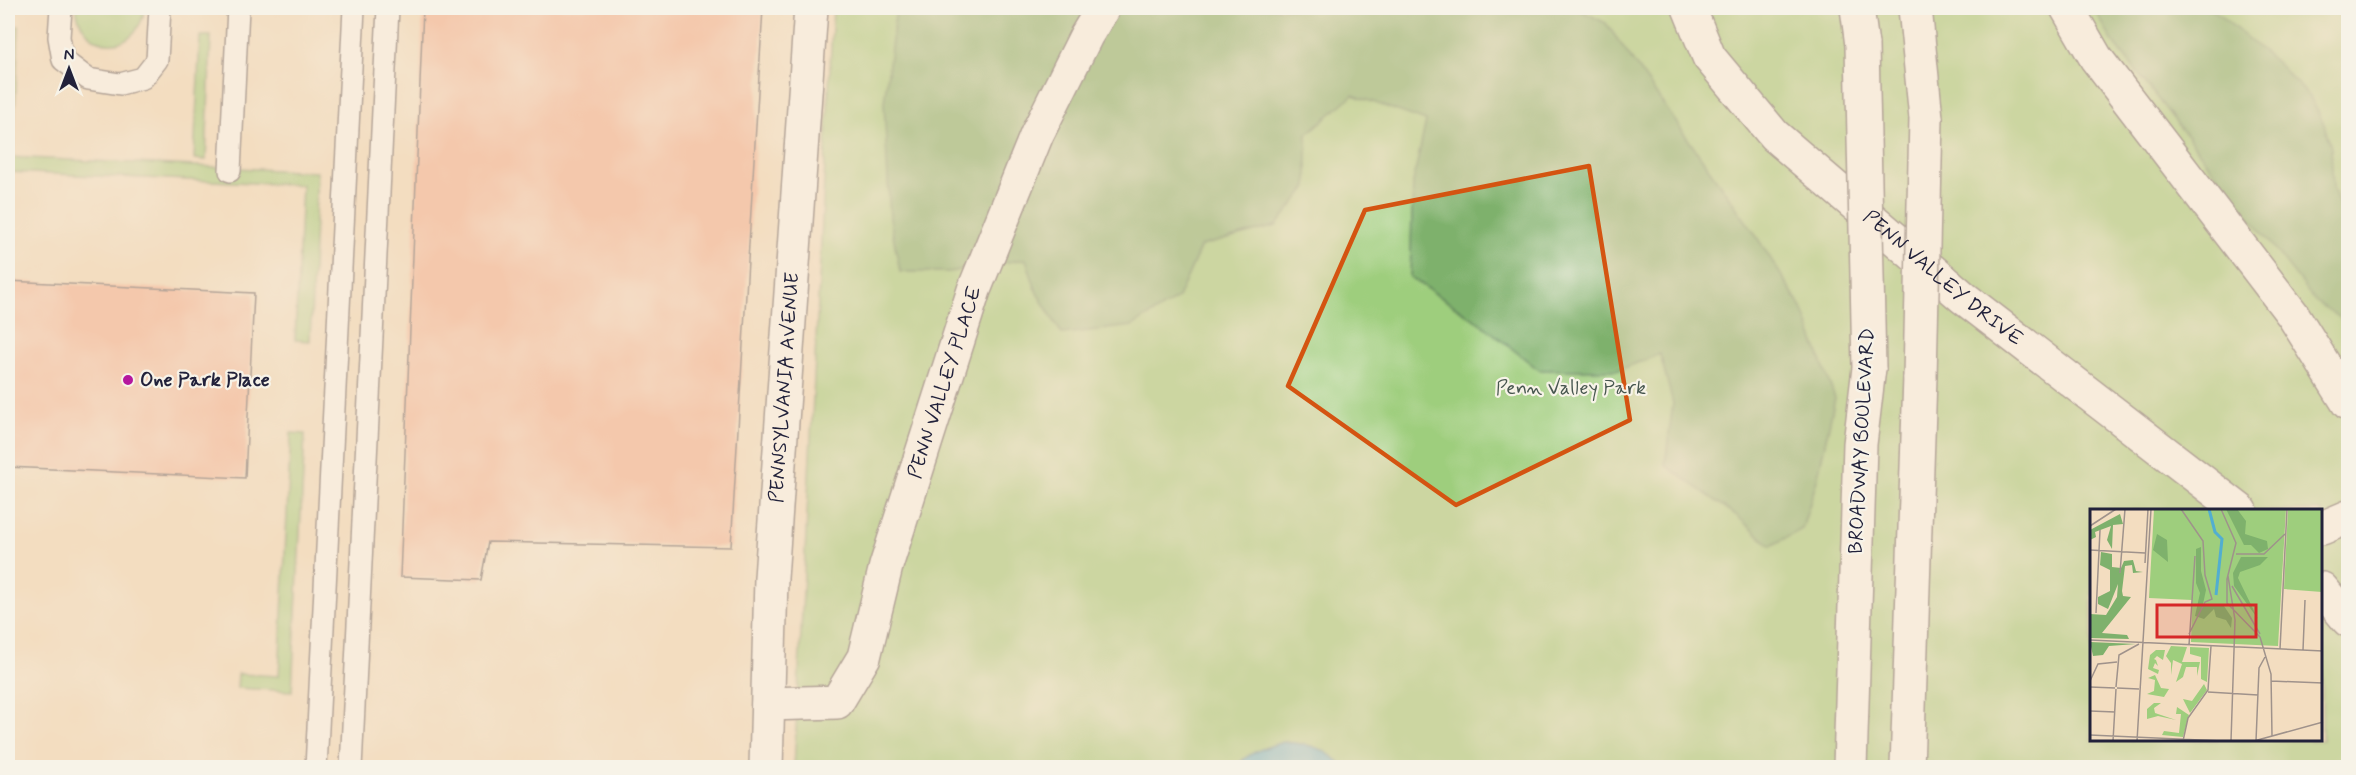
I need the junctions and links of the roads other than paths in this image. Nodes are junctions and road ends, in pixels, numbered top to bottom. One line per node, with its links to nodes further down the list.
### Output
1 (61, 8): 2 (lane)
2 (160, 8)
3 (238, 8): 12 (lane)
4 (354, 8): 20 (lane)
5 (388, 8): 21 (lane)
6 (811, 8): 19 (main road, PENNSYLVANIA AVENUE)
7 (1103, 8): 19 (main road, PENN VALLEY PLACE)
8 (1689, 8): 14 (main road, PENN VALLEY DRIVE)
9 (1857, 8): 23 (main road, BROADWAY BOULEVARD, bridge)
10 (1916, 8): 24 (main road, bridge)
11 (2067, 8): 13 (main road)
12 (230, 171)
13 (2349, 403)
14 (2238, 509)
15 (2349, 517): 16 (main road)
16 (2323, 528)
17 (2323, 590): 18 (main road)
18 (2349, 620)
19 (768, 704): 22 (main road, PENNSYLVANIA AVENUE)
20 (316, 768)
21 (351, 768)
22 (766, 768)
23 (1850, 768)
24 (1907, 768)

